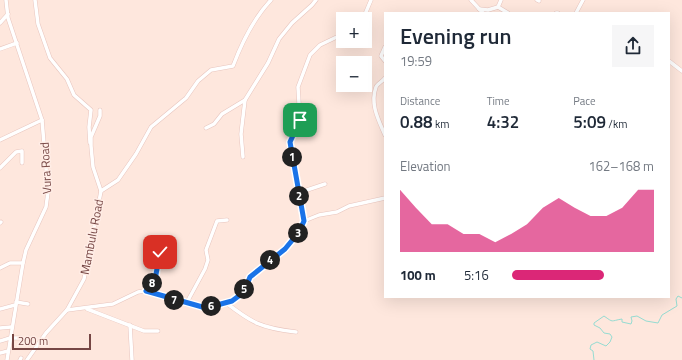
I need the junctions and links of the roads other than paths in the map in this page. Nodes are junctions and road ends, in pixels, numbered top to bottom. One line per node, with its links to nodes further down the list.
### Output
1 (6, 0): 15 (street, Vura Road)
2 (271, 0): 36 (street)
3 (316, 0): 25 (street)
4 (371, 0): 11 (street)
5 (471, 0): 10 (street)
6 (501, 0): 9 (street)
7 (583, 0): 14 (street)
8 (36, 1): 31 (street)
9 (498, 7): 10 (street); 13 (street)
10 (479, 9): 12 (street)
11 (366, 12)
12 (482, 12)
13 (506, 12)
14 (577, 12)
15 (8, 14): 16 (street); 18 (street, Vura Road)
16 (0, 23)
17 (336, 37): 37 (street)
18 (17, 43): 19 (street); 27 (street, Vura Road)
19 (0, 48)
20 (384, 49): 21 (street)
21 (384, 60)
22 (670, 62): 23 (street)
23 (682, 70)
24 (384, 79): 29 (street)
25 (245, 100): 28 (street); 32 (street)
26 (100, 110): 31 (street)
27 (42, 120): 30 (street); 42 (street, Vura Road)
28 (206, 128)
29 (384, 132)
30 (0, 140)
31 (91, 146): 36 (street)
32 (243, 157)
33 (22, 163): 34 (street)
34 (0, 168)
35 (326, 184): 37 (street)
36 (101, 191): 51 (street, Mambulu Road)
37 (298, 193): 40 (street)
38 (384, 198): 40 (street)
39 (227, 220): 48 (street)
40 (304, 221): 45 (street)
41 (159, 243): 44 (street)
42 (23, 263): 43 (street); 46 (street, Vura Road)
43 (0, 268)
44 (146, 291): 48 (street); 49 (street)
45 (225, 302): 48 (street); 56 (street)
46 (15, 303): 47 (street); 50 (street); 53 (street, Vura Road)
47 (28, 304)
48 (186, 304)
49 (86, 308): 51 (street); 52 (street)
50 (0, 309)
51 (67, 310): 63 (street, Mambulu Road)
52 (130, 325): 55 (street); 64 (street)
53 (11, 326): 54 (street); 57 (street, Vura Road)
54 (0, 328)
55 (158, 331)
56 (296, 332)
57 (10, 338): 58 (street); 59 (street); 60 (street, Vura Road)
58 (22, 338)
59 (0, 341)
60 (8, 351): 61 (street); 62 (street, Vura Road)
61 (0, 353)
62 (7, 360)
63 (27, 360)
64 (132, 360)

